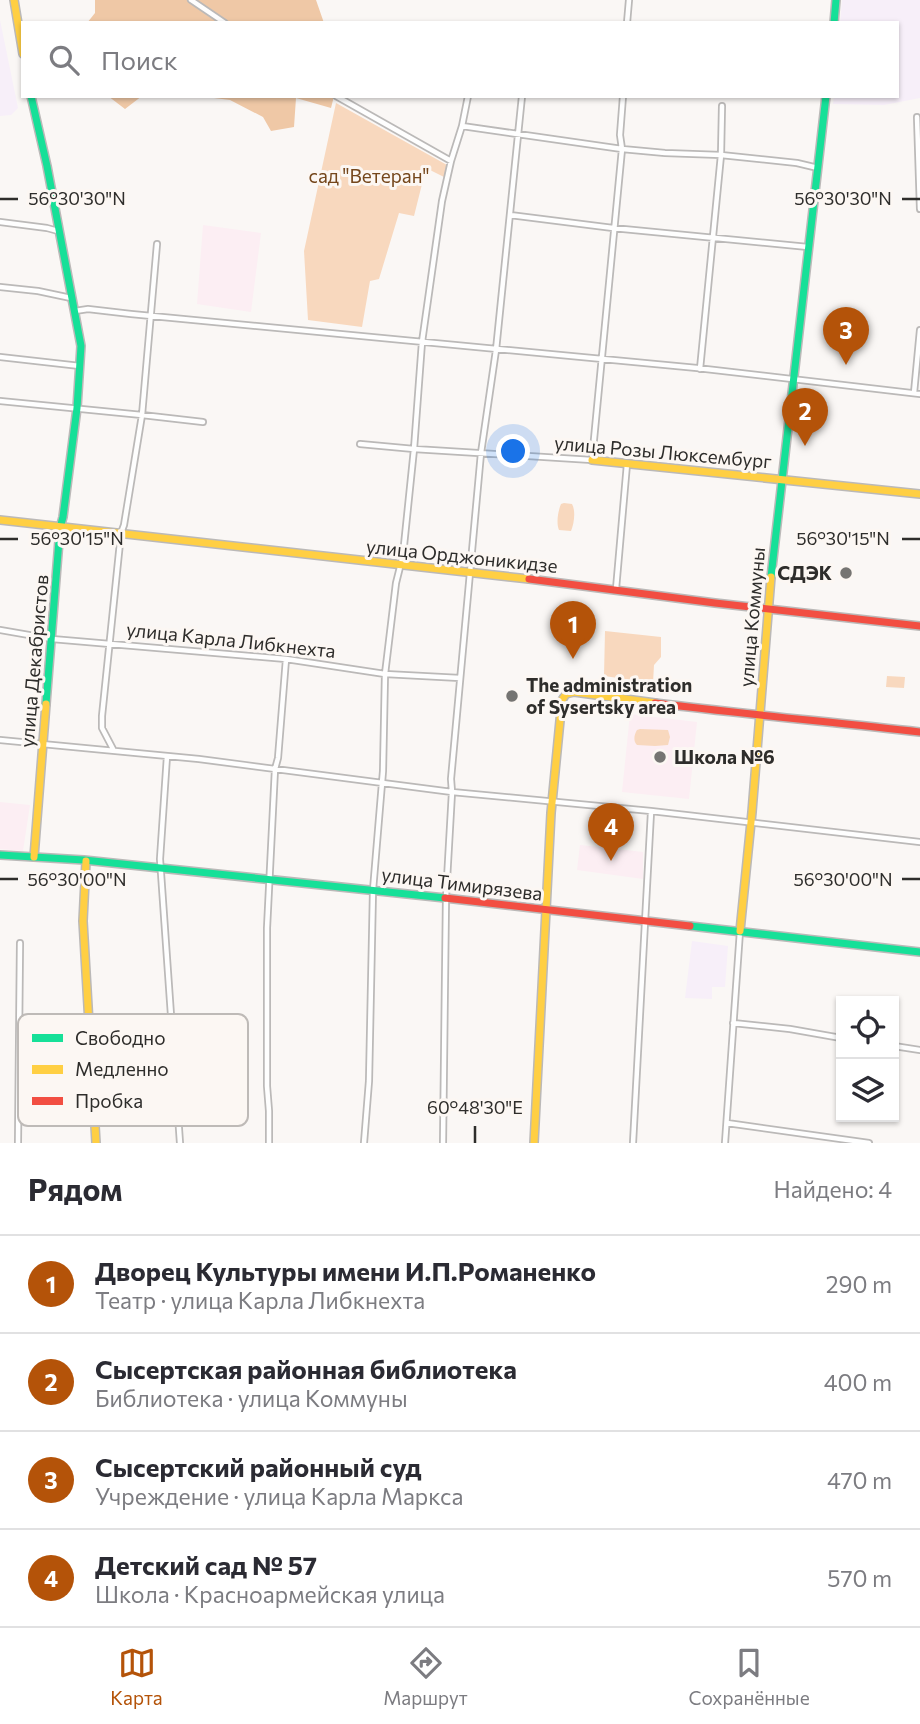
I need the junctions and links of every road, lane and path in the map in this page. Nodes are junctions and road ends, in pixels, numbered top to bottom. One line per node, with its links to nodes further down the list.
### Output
1 (14, 0): 8 (street)
2 (191, 0): 5 (street)
3 (629, 0): 6 (street)
4 (836, 0): 7 (street)
5 (222, 21)
6 (627, 21)
7 (834, 21)
8 (21, 42)
9 (32, 98): 27 (street, улица Декабристов)
10 (339, 98): 21 (street)
11 (468, 98): 17 (street)
12 (522, 98): 18 (street)
13 (622, 98): 19 (street)
14 (826, 98): 22 (street, улица Коммуны)
15 (722, 106): 20 (street)
16 (917, 117): 23 (street)
17 (462, 126): 18 (street); 21 (street)
18 (517, 134): 19 (street); 24 (street)
19 (622, 149): 20 (street); 26 (street)
20 (721, 155): 22 (street); 28 (street)
21 (451, 161): 36 (street)
22 (818, 168): 30 (street, улица Коммуны)
23 (920, 209)
24 (510, 215): 26 (street); 37 (street)
25 (0, 222): 27 (street)
26 (614, 228): 28 (street); 39 (street)
27 (58, 231): 32 (street, улица Декабристов)
28 (713, 237): 30 (street); 41 (street)
29 (157, 244): 34 (street)
30 (809, 248): 42 (street, улица Коммуны)
31 (0, 287): 32 (street)
32 (71, 298): 33 (street, улица Декабристов)
33 (75, 311): 34 (street); 40 (street, улица Декабристов)
34 (150, 316): 36 (street); 46 (street)
35 (920, 330): 43 (street)
36 (422, 342): 37 (street); 49 (street)
37 (496, 350): 39 (street); 50 (street)
38 (0, 357): 40 (street)
39 (601, 359): 41 (street); 51 (street)
40 (81, 366): 45 (street, улица Декабристов)
41 (701, 369): 42 (street)
42 (794, 379): 43 (street); 53 (street, улица Коммуны)
43 (917, 394)
44 (0, 401): 45 (street)
45 (78, 408): 46 (street); 56 (street, улица Декабристов)
46 (142, 415): 47 (street); 57 (street)
47 (203, 422)
48 (360, 444): 49 (street, улица Розы Люксембург)
49 (414, 449): 50 (street, улица Розы Люксембург); 58 (street)
50 (481, 453): 51 (street, улица Розы Люксембург); 59 (street)
51 (592, 460): 52 (street, улица Розы Люксембург)
52 (627, 464): 53 (street, улица Розы Люксембург); 60 (street)
53 (782, 479): 54 (street, улица Розы Люксембург); 61 (street, улица Коммуны)
54 (920, 494)
55 (0, 520): 56 (street, улица Орджоникидзе)
56 (60, 528): 57 (street, улица Орджоникидзе); 64 (street, улица Декабристов)
57 (121, 533): 58 (street, улица Орджоникидзе); 65 (street)
58 (401, 564): 59 (street, улица Орджоникидзе); 67 (street)
59 (469, 573): 60 (street, улица Орджоникидзе); 68 (street)
60 (616, 589): 61 (street, улица Орджоникидзе)
61 (768, 608): 62 (street, улица Орджоникидзе); 69 (street, улица Коммуны)
62 (920, 626)
63 (0, 630): 64 (street, улица Карла Либкнехта)
64 (52, 639): 65 (street, улица Карла Либкнехта); 72 (street, улица Декабристов)
65 (110, 643): 66 (street, улица Карла Либкнехта); 73 (street)
66 (286, 659): 67 (street, улица Карла Либкнехта); 75 (street)
67 (385, 674): 68 (street, улица Карла Либкнехта); 76 (street)
68 (460, 678): 77 (street)
69 (759, 716): 70 (street); 78 (street); 80 (street, улица Коммуны)
70 (920, 732)
71 (0, 740): 72 (street)
72 (43, 744): 73 (street); 83 (street, улица Декабристов)
73 (114, 750): 74 (street)
74 (167, 756): 75 (street); 85 (street)
75 (275, 769): 76 (street); 86 (street)
76 (382, 783): 77 (street); 87 (street)
77 (452, 792): 78 (street); 88 (street)
78 (552, 801): 79 (street); 89 (street)
79 (651, 811): 80 (street); 90 (street)
80 (751, 823): 81 (street); 91 (street, улица Коммуны)
81 (920, 842)
82 (0, 855): 83 (street, улица Тимирязева)
83 (34, 857): 84 (street, улица Тимирязева)
84 (86, 860): 85 (street, улица Тимирязева); 95 (street)
85 (160, 868): 86 (street, улица Тимирязева); 96 (street)
86 (270, 879): 87 (street, улица Тимирязева); 102 (street)
87 (373, 890): 88 (street, улица Тимирязева); 103 (street)
88 (446, 897): 89 (street, улица Тимирязева); 104 (street)
89 (547, 910): 90 (street, улица Тимирязева); 105 (street)
90 (644, 921): 91 (street, улица Тимирязева); 106 (street)
91 (740, 931): 93 (street, улица Тимирязева); 97 (street, улица Коммуны)
92 (20, 943): 94 (street)
93 (920, 952)
94 (19, 1014)
95 (88, 1014)
96 (171, 1014)
97 (733, 1023): 98 (street); 101 (street, улица Коммуны)
98 (836, 1037)
99 (899, 1047): 100 (street)
100 (920, 1050)
101 (727, 1123): 107 (street, улица Коммуны); 108 (street)
102 (269, 1143)
103 (364, 1143)
104 (443, 1143)
105 (534, 1143)
106 (632, 1143)
107 (725, 1143)
108 (869, 1143)

